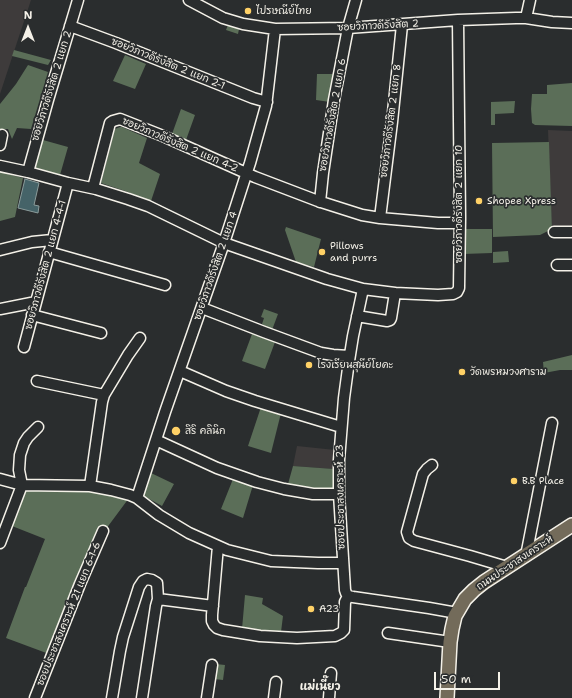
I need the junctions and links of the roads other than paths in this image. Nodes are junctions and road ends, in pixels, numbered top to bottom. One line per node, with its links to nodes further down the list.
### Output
1 (78, 0): 9 (street, ซอยวิภาวดีรังสิต 2 แยก 2)
2 (189, 0): 11 (street, ซอยวิภาวดีรังสิต 2)
3 (356, 0): 10 (street, ซอยวิภาวดีรังสิต 2 แยก 6)
4 (530, 0): 5 (street)
5 (526, 18): 6 (street, ซอยวิภาวดีรังสิต 2); 7 (street, ซอยวิภาวดีรังสิต 2)
6 (458, 20): 8 (street, ซอยวิภาวดีรังสิต 2); 22 (street, ซอยวิภาวดีรังสิต 2 แยก 10)
7 (572, 23)
8 (402, 25): 10 (street, ซอยวิภาวดีรังสิต 2); 21 (street, ซอยวิภาวดีรังสิต 2 แยก 8)
9 (70, 26): 12 (street, ซอยวิภาวดีรังสิต 2 แยก 2-1); 16 (street, ซอยวิภาวดีรังสิต 2 แยก 2)
10 (348, 28): 11 (street, ซอยวิภาวดีรังสิต 2); 20 (street, ซอยวิภาวดีรังสิต 2 แยก 6)
11 (275, 29): 12 (street, ซอยวิภาวดีรังสิต 2 แยก 4)
12 (267, 102): 17 (street, ซอยวิภาวดีรังสิต 2 แยก 4)
13 (2, 135): 14 (street)
14 (0, 145)
15 (0, 166): 16 (street)
16 (28, 172): 18 (street, ซอยวิภาวดีรังสิต 2 แยก 10)
17 (247, 173): 19 (street, ซอยวิภาวดีรังสิต 2 แยก 4-2); 20 (street, ซอยวิภาวดีรังสิต 2 แยก 4-2); 26 (street, ซอยวิภาวดีรังสิต 2 แยก 4)
18 (68, 183): 19 (street, ซอยวิภาวดีรังสิต 2 แยก 10); 25 (street, ซอยวิภาวดีรังสิต 2 แยก 4-4-1)
19 (93, 188): 26 (street, ซอยวิภาวดีรังสิต 2 แยก 10)
20 (320, 202): 21 (street, ซอยวิภาวดีรังสิต 2 แยก 4-2)
21 (380, 218): 22 (street, ซอยวิภาวดีรังสิต 2 แยก 4-2)
22 (460, 223): 33 (street, ซอยวิภาวดีรังสิต 2 แยก 10)
23 (554, 232): 24 (street)
24 (572, 232)
25 (52, 240): 27 (street); 28 (street, ซอยวิภาวดีรังสิต 2 แยก 4-4-1)
26 (224, 242): 32 (street, ซอยวิภาวดีรังสิต 2 แยก 10); 35 (street, ซอยวิภาวดีรังสิต 2 แยก 4)
27 (0, 250)
28 (49, 252): 31 (street); 34 (street, ซอยวิภาวดีรังสิต 2 แยก 4-4-1)
29 (557, 265): 30 (street)
30 (572, 265)
31 (165, 285)
32 (363, 288): 33 (street, ซอยวิภาวดีรังสิต 2 แยก 10); 38 (street, ซอยประชาสงเคราะห์ 23)
33 (395, 293): 38 (street)
34 (36, 302): 36 (street); 37 (street, ซอยวิภาวดีรังสิต 2 แยก 4-4-1)
35 (202, 308): 42 (street); 43 (street, ซอยวิภาวดีรังสิต 2 แยก 4)
36 (0, 309)
37 (32, 315): 39 (street); 41 (street, ซอยวิภาวดีรังสิต 2 แยก 4-4-1)
38 (357, 316): 42 (street, ซอยประชาสงเคราะห์ 23)
39 (101, 334)
40 (140, 338): 45 (street)
41 (24, 347)
42 (349, 356): 48 (street, ซอยประชาสงเคราะห์ 23)
43 (180, 371): 48 (street); 49 (street, ซอยวิภาวดีรังสิต 2 แยก 4)
44 (37, 381): 45 (street)
45 (104, 395): 53 (street)
46 (552, 423): 60 (street)
47 (38, 427): 52 (street)
48 (341, 427): 54 (street, ซอยประชาสงเคราะห์ 23)
49 (156, 440): 54 (street); 55 (street, ซอยวิภาวดีรังสิต 2 แยก 4)
50 (432, 465): 62 (street)
51 (0, 479): 52 (street)
52 (22, 485): 53 (street); 58 (street)
53 (90, 486): 55 (street)
54 (339, 494): 61 (street, ซอยประชาสงเคราะห์ 23)
55 (137, 498): 59 (street)
56 (572, 525): 60 (main road, ถนนประชาสงเคราะห์)
57 (103, 531): 72 (street, ซอยประชาสงเคราะห์ 21 แยก 6-1-6)
58 (0, 543)
59 (218, 546): 61 (street); 65 (street)
60 (526, 556): 62 (main road, ถนนประชาสงเคราะห์)
61 (343, 563): 63 (street, ซอยประชาสงเคราะห์ 23)
62 (507, 567): 66 (main road, ถนนประชาสงเคราะห์)
63 (348, 596): 65 (street); 66 (street)
64 (158, 600): 65 (street); 73 (street); 74 (street)
65 (213, 606)
66 (457, 613): 68 (main road, ถนนประชาสงเคราะห์)
67 (388, 633): 68 (street)
68 (450, 642): 78 (main road, ถนนประชาสงเคราะห์)
69 (212, 665): 75 (street)
70 (331, 673): 77 (street)
71 (276, 682): 76 (street)
72 (35, 698)
73 (112, 698)
74 (142, 698)
75 (208, 698)
76 (274, 698)
77 (330, 698)
78 (447, 698)

